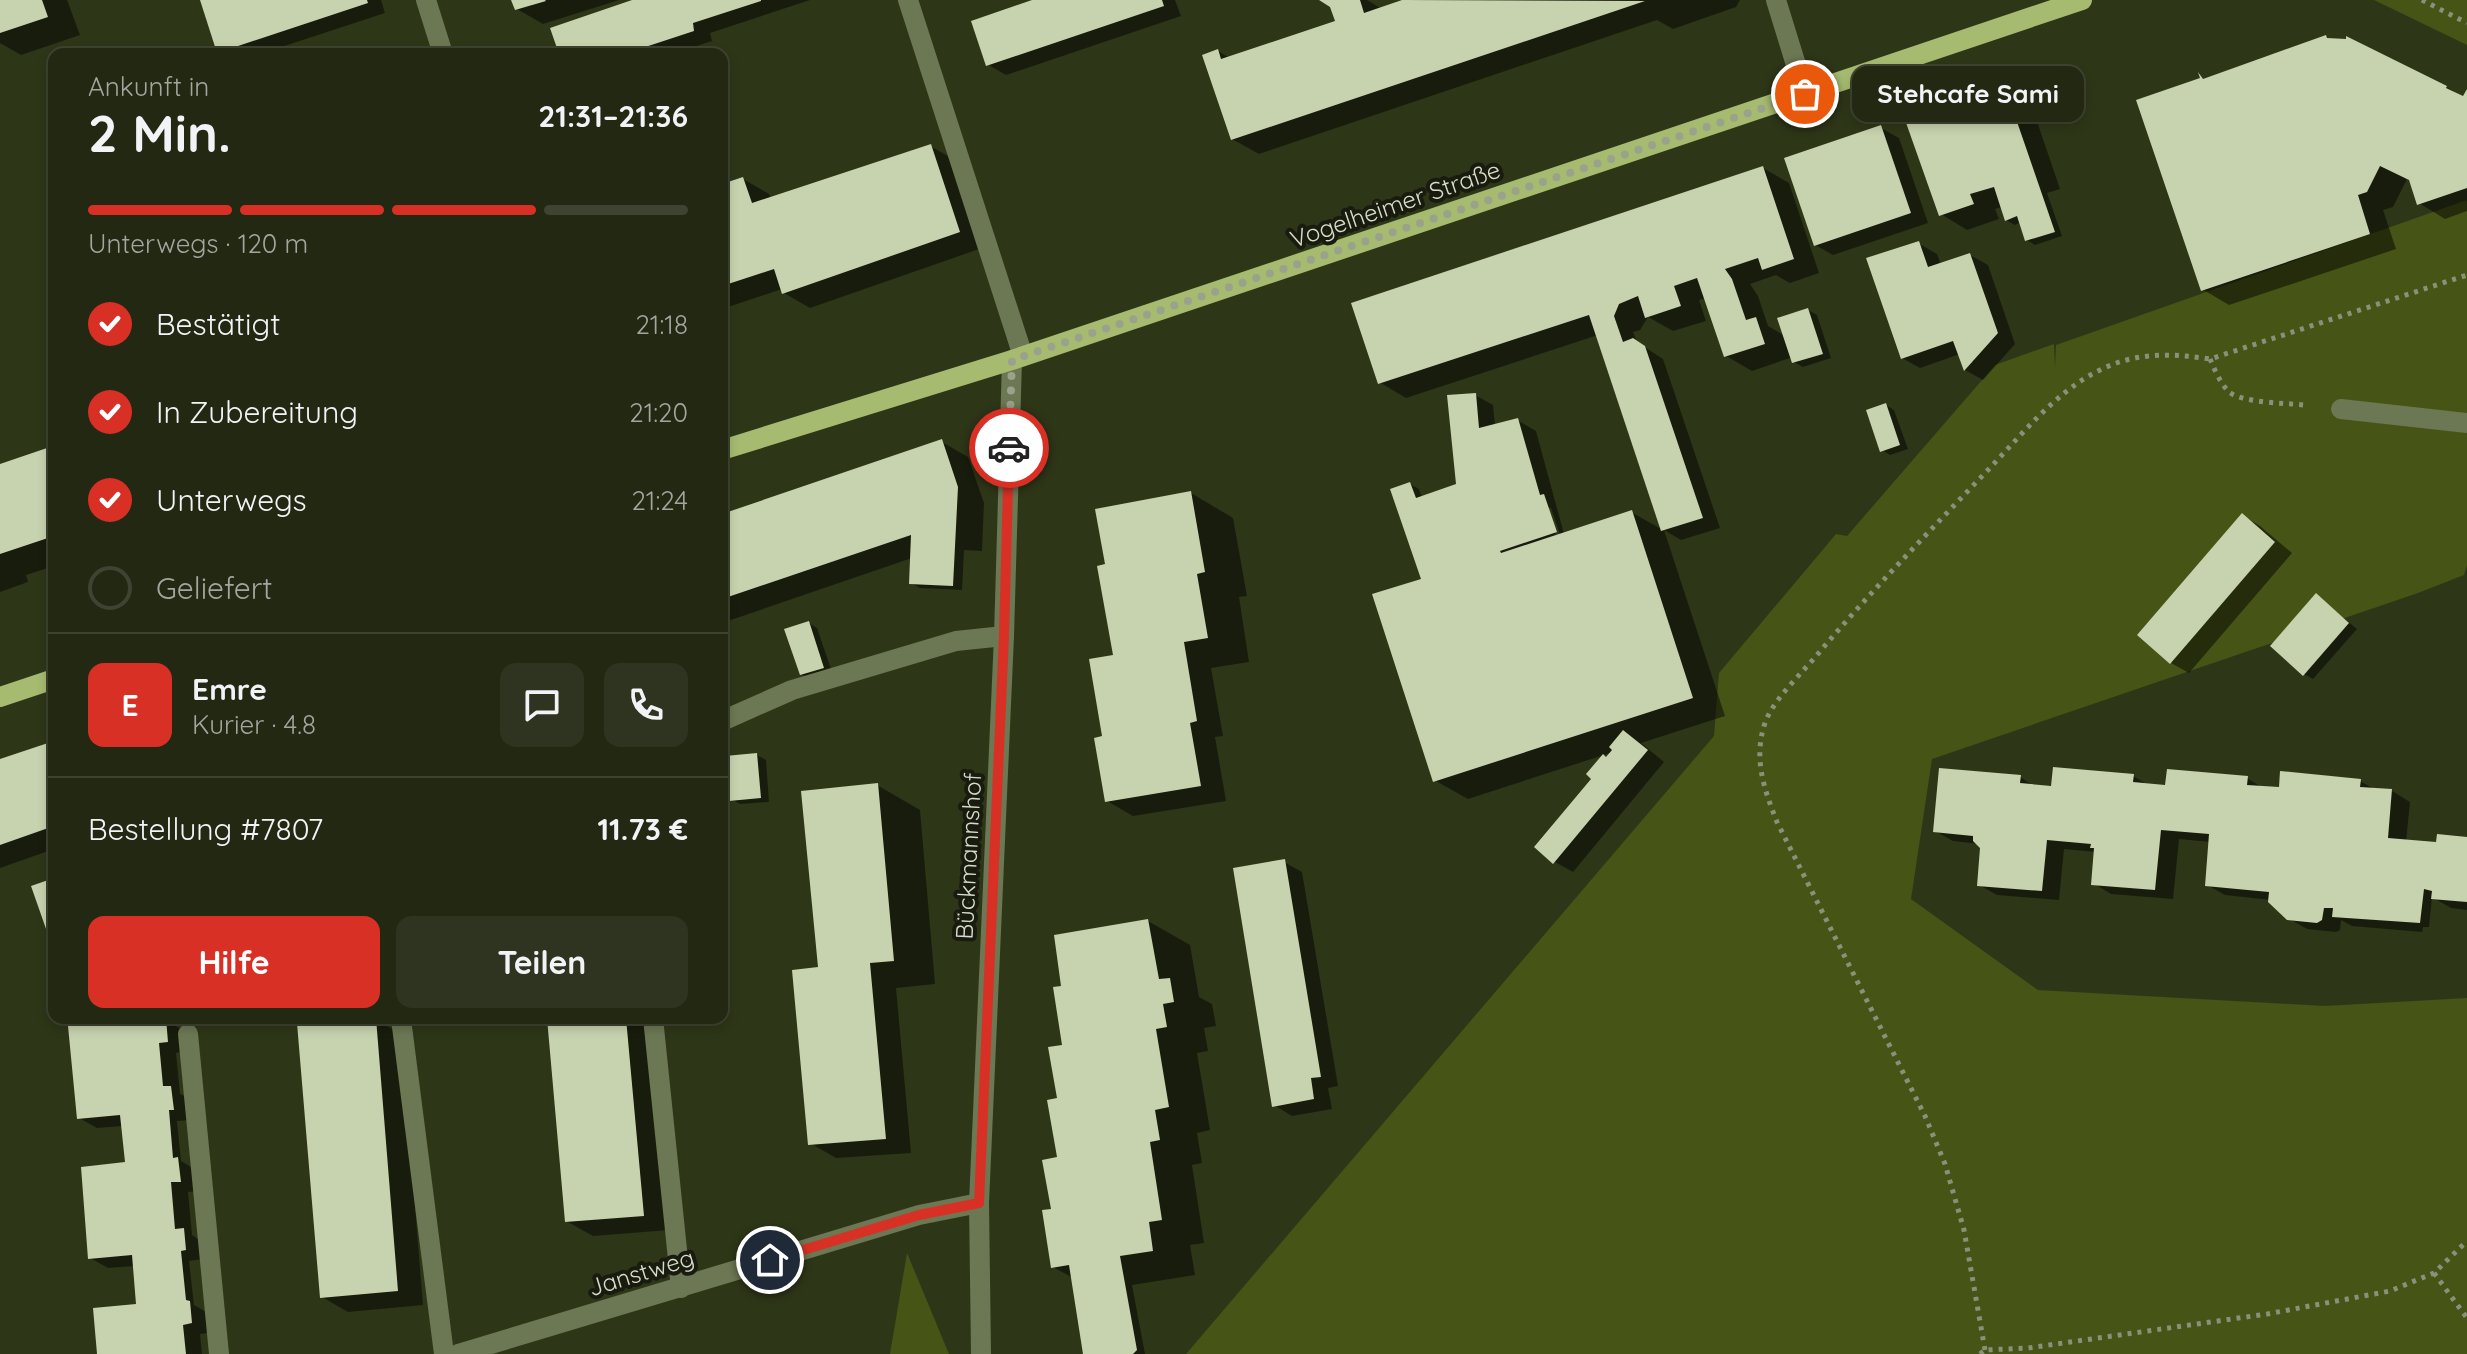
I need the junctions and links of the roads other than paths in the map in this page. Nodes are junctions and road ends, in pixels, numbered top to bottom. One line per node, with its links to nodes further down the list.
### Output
1 (426, 0): 5 (street)
2 (908, 0): 7 (street, Bückmannshof)
3 (1776, 0): 6 (street)
4 (2082, 0): 6 (main road, Vogelheimer Straße)
5 (441, 48)
6 (1805, 94): 7 (main road, Vogelheimer Straße)
7 (1018, 358): 10 (main road, Vogelheimer Straße); 11 (street, Bückmannshof)
8 (2341, 409): 9 (street)
9 (2467, 423)
10 (728, 448)
11 (1004, 636): 14 (street); 18 (street, Bückmannshof)
12 (48, 681): 13 (main road)
13 (0, 697)
14 (728, 718)
15 (402, 1024): 21 (street)
16 (654, 1024): 19 (street)
17 (188, 1034): 20 (street)
18 (979, 1203): 19 (street, Janstweg); 23 (street, Bückmannshof)
19 (681, 1288): 22 (street, Janstweg)
20 (219, 1354)
21 (444, 1354)
22 (458, 1354)
23 (981, 1354)

